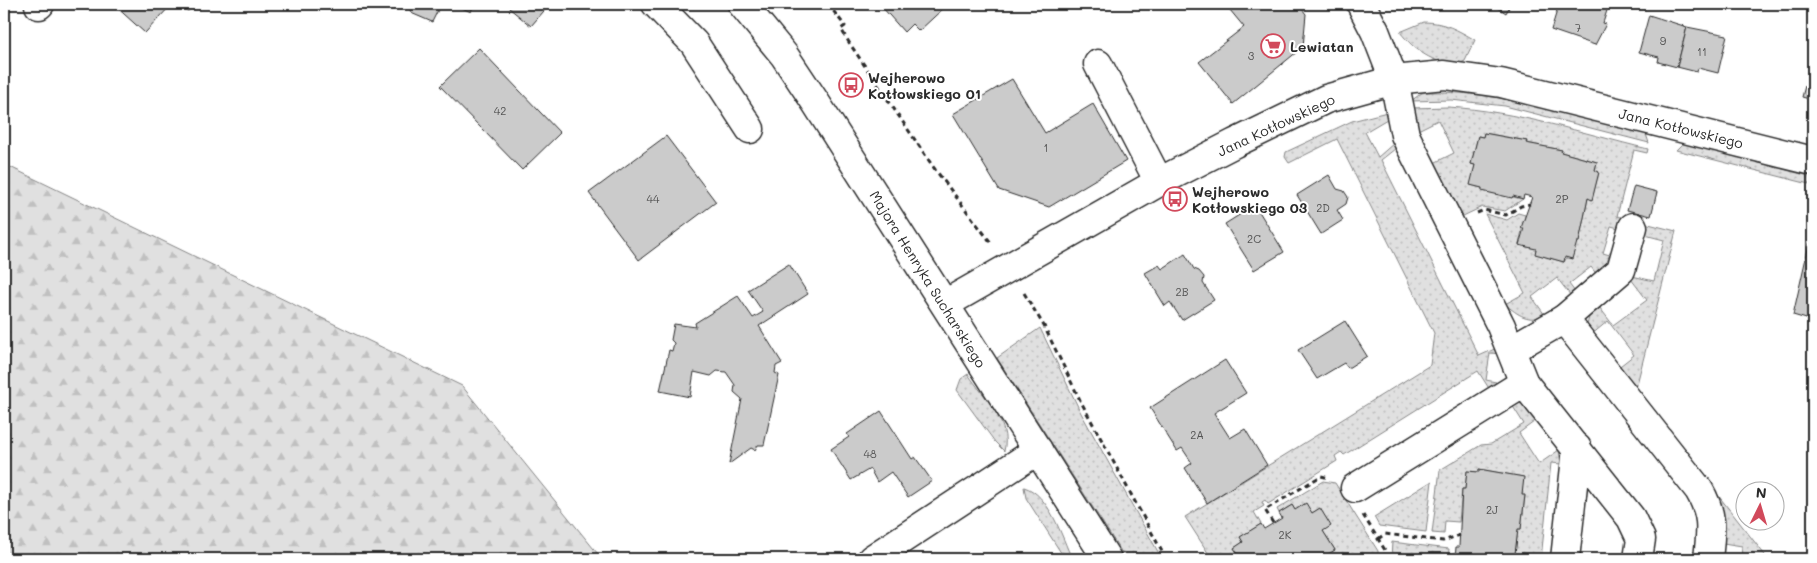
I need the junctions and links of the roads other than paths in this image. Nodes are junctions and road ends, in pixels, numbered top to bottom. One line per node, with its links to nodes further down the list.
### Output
1 (656, 4): 6 (street)
2 (742, 4): 10 (street, Majora Henryka Sucharskiego)
3 (1362, 4): 5 (street)
4 (1098, 64): 8 (street)
5 (1394, 80): 7 (street, Jana Kotłowskiego); 8 (street, Jana Kotłowskiego); 12 (street)
6 (750, 129)
7 (1813, 161)
8 (1159, 182): 10 (street, Jana Kotłowskiego)
9 (1633, 227): 11 (street)
10 (945, 304): 15 (street, Majora Henryka Sucharskiego)
11 (1564, 319): 12 (street); 21 (street)
12 (1512, 349): 13 (street)
13 (1524, 383): 14 (street); 16 (street)
14 (1577, 448): 19 (street); 20 (street)
15 (1038, 450): 17 (street); 18 (street, Majora Henryka Sucharskiego)
16 (1355, 488)
17 (872, 559)
18 (1106, 559)
19 (1565, 559)
20 (1638, 559)
21 (1708, 559)

